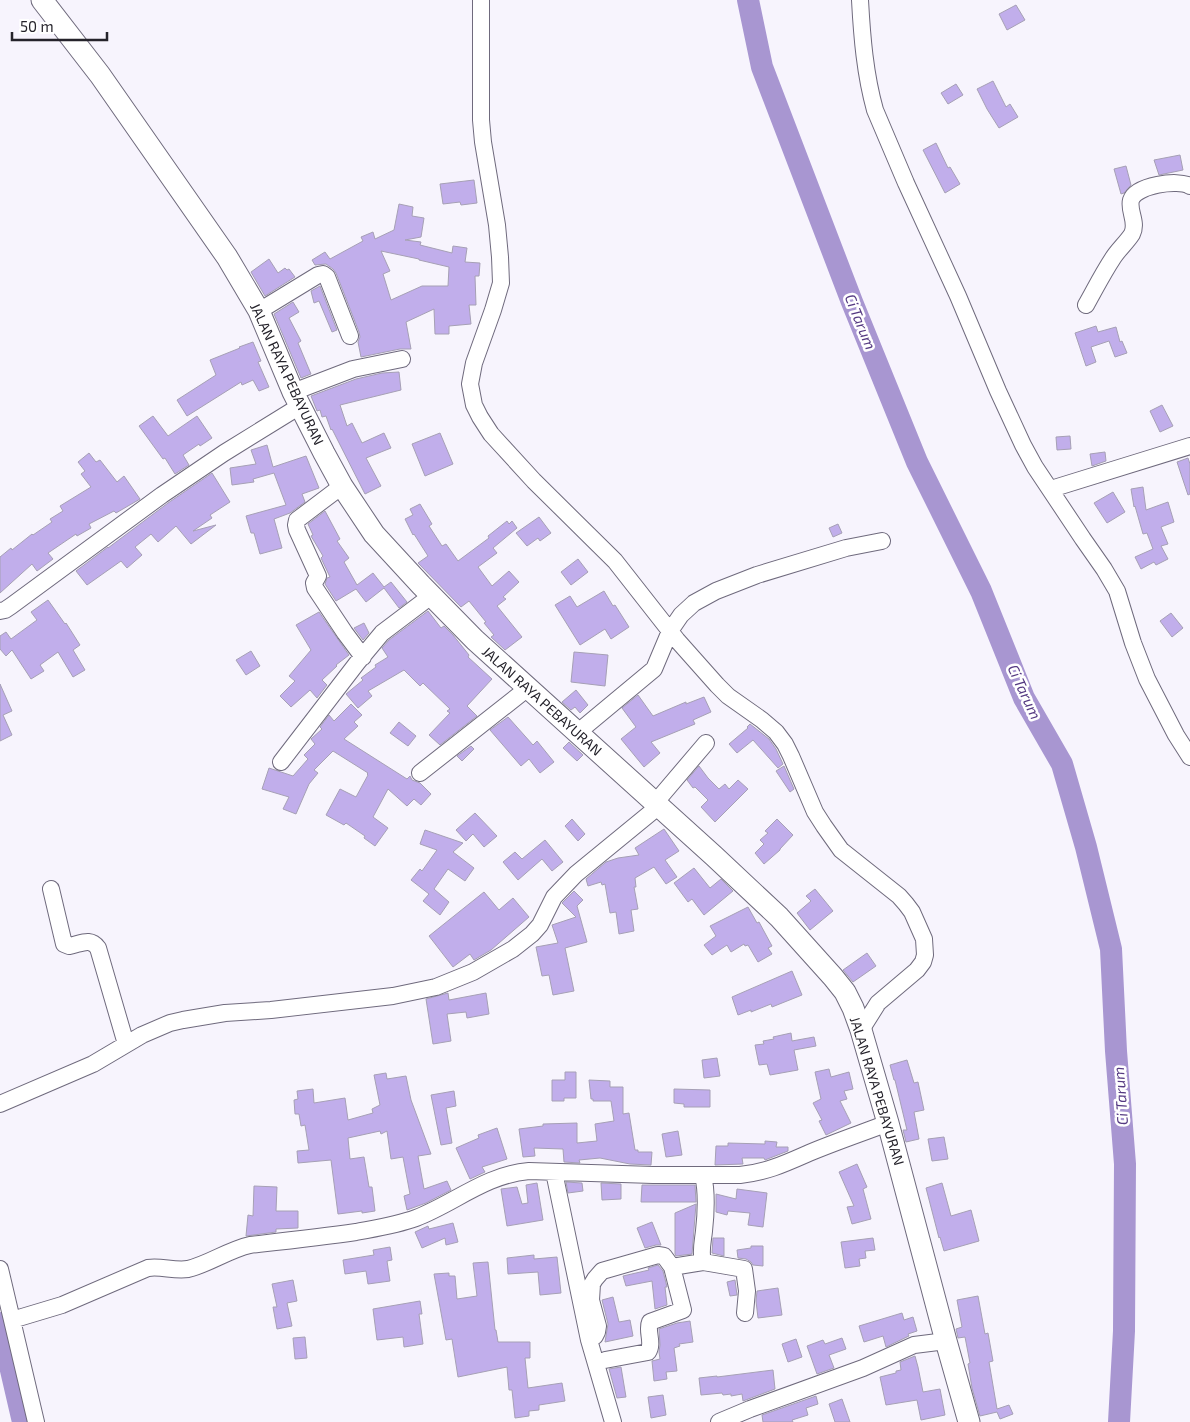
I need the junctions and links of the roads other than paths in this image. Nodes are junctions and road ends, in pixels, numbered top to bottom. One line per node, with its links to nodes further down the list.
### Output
1 (42, 0): 6 (main road, JALAN RAYA PEBAYURAN)
2 (480, 0): 16 (street)
3 (860, 0): 12 (street)
4 (1190, 186): 5 (street)
5 (1086, 305)
6 (259, 311): 7 (street); 9 (main road, JALAN RAYA PEBAYURAN)
7 (350, 336)
8 (402, 359): 9 (street)
9 (296, 399): 11 (main road, JALAN RAYA PEBAYURAN); 15 (street)
10 (1190, 446): 12 (street)
11 (342, 486): 14 (main road, JALAN RAYA PEBAYURAN); 17 (street)
12 (1051, 490): 21 (street)
13 (882, 542): 16 (street)
14 (431, 596): 17 (street); 18 (main road, JALAN RAYA PEBAYURAN)
15 (0, 611)
16 (674, 635): 19 (street); 26 (street)
17 (363, 657): 22 (street)
18 (528, 688): 19 (main road, JALAN RAYA PEBAYURAN); 23 (street)
19 (577, 733): 24 (main road, JALAN RAYA PEBAYURAN)
20 (706, 742): 24 (street)
21 (1190, 757)
22 (281, 762)
23 (420, 773)
24 (657, 805): 26 (main road, JALAN RAYA PEBAYURAN); 27 (street)
25 (51, 890): 27 (street)
26 (861, 1030): 29 (main road, JALAN RAYA PEBAYURAN)
27 (126, 1044): 28 (street)
28 (0, 1104)
29 (888, 1123): 31 (street); 38 (main road, JALAN RAYA PEBAYURAN)
30 (554, 1172): 31 (street); 36 (street); 37 (street)
31 (703, 1175): 32 (street)
32 (703, 1262): 33 (street); 35 (street)
33 (672, 1267): 37 (street); 39 (street)
34 (0, 1269): 36 (street)
35 (745, 1313)
36 (12, 1320): 40 (street)
37 (589, 1340): 41 (street)
38 (946, 1341): 42 (street); 43 (main road, JALAN RAYA PEBAYURAN)
39 (605, 1360)
40 (36, 1422)
41 (613, 1422)
42 (719, 1422)
43 (969, 1422)

